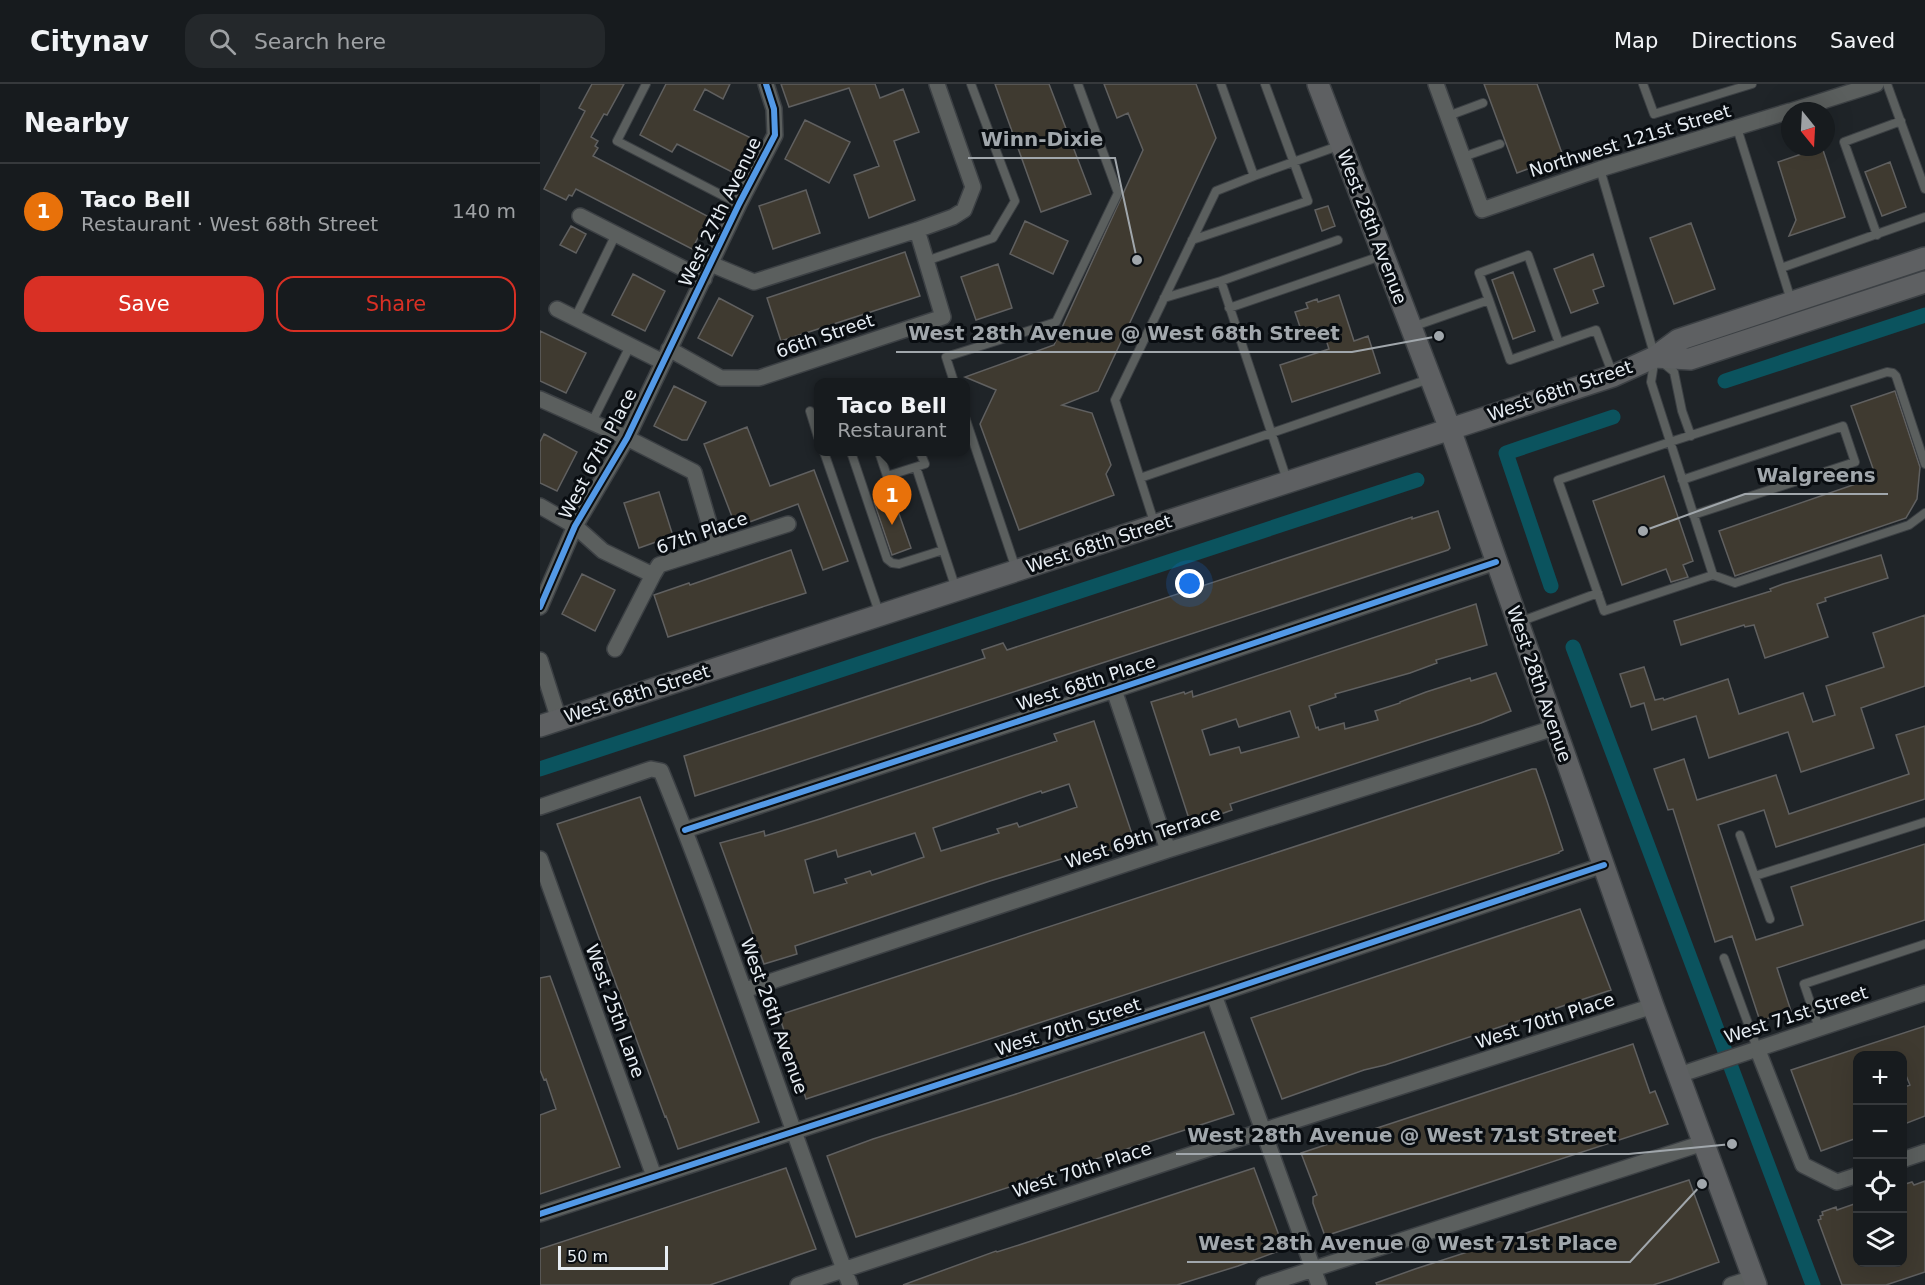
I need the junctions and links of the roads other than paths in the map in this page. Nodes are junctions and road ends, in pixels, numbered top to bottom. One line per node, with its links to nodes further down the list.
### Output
1 (646, 84): 27 (lane)
2 (766, 84): 27 (street, West 27th Avenue)
3 (937, 84): 30 (street)
4 (971, 84): 37 (lane)
5 (1078, 84): 55 (lane)
6 (1221, 84): 25 (lane)
7 (1265, 84): 23 (lane)
8 (1318, 84): 21 (main road, West 28th Avenue)
9 (1436, 84): 17 (street)
10 (1643, 84): 11 (lane)
11 (1752, 84)
12 (1876, 84): 14 (street, Northwest 121st Street)
13 (1887, 84): 18 (lane)
14 (1819, 102)
15 (1483, 103): 17 (lane)
16 (1781, 114): 19 (street, Northwest 121st Street)
17 (1448, 116): 22 (street)
18 (1901, 121): 26 (lane); 32 (lane)
19 (1737, 128): 24 (street, Northwest 121st Street); 39 (lane)
20 (1500, 144): 22 (lane)
21 (1341, 145): 23 (lane); 35 (main road, West 28th Avenue)
22 (1463, 157): 24 (street, Northwest 121st Street)
23 (1294, 162): 25 (lane); 33 (lane)
24 (1600, 169): 53 (lane)
25 (1254, 176): 33 (lane)
26 (1925, 189)
27 (739, 204): 38 (street, West 27th Avenue)
28 (580, 216): 31 (street)
29 (1925, 217): 32 (lane)
30 (917, 230): 37 (street, 66th Street); 38 (street)
31 (616, 234): 40 (street); 48 (lane)
32 (1877, 234): 39 (lane)
33 (1192, 240): 43 (lane)
34 (1338, 240): 41 (lane)
35 (1383, 256): 46 (lane); 49 (main road, West 28th Avenue)
36 (1925, 258): 45 (main road, West 68th Street)
37 (926, 261): 52 (street, 66th Street)
38 (711, 264): 40 (street, West 27th Avenue)
39 (1781, 268): 45 (lane)
40 (704, 279): 52 (street, West 27th Avenue)
41 (1221, 281): 43 (lane); 46 (lane)
42 (1925, 282): 53 (main road, West 68th Street)
43 (1164, 298): 74 (lane)
44 (1489, 300): 49 (lane); 50 (lane); 50 (lane)
45 (1792, 301): 53 (main road, West 68th Street)
46 (1230, 308): 63 (lane)
47 (557, 309): 48 (street)
48 (575, 318): 51 (street)
49 (1411, 328): 56 (main road, West 28th Avenue)
50 (1559, 343): 54 (lane)
51 (630, 346): 52 (street); 59 (lane)
52 (666, 356): 65 (street, West 67th Place)
53 (1656, 357): 54 (main road, West 68th Street); 64 (lane); 66 (lane)
54 (1613, 376): 62 (main road, West 68th Street)
55 (953, 378)
56 (1430, 378): 62 (main road, West 28th Avenue); 63 (lane)
57 (540, 399): 59 (street)
58 (810, 411): 60 (lane)
59 (592, 422): 65 (street)
60 (814, 423)
61 (970, 429): 86 (lane)
62 (1450, 429): 76 (main road, West 68th Street); 85 (main road, West 28th Avenue)
63 (1271, 433): 74 (lane); 76 (lane)
64 (1691, 436): 66 (lane); 67 (lane)
65 (627, 438): 82 (street, West 67th Place); 83 (street)
66 (1670, 442): 75 (lane); 90 (lane)
67 (1923, 451): 72 (lane)
68 (825, 456): 92 (lane)
69 (852, 456): 84 (lane)
70 (880, 456): 73 (lane)
71 (921, 456): 73 (lane)
72 (1925, 464)
73 (916, 467): 84 (lane)
74 (1140, 478): 81 (lane)
75 (1682, 480): 79 (lane); 79 (lane)
76 (1288, 482): 81 (main road, West 68th Street)
77 (540, 506): 82 (street, 67th Place)
78 (1925, 513): 88 (lane)
79 (1694, 515): 88 (lane)
80 (788, 524): 83 (street, 67th Place)
81 (1155, 525): 86 (main road, West 68th Street)
82 (575, 526): 87 (street, 67th Place); 91 (street, West 67th Place)
83 (716, 547): 87 (street, 67th Place)
84 (942, 550): 89 (lane)
85 (1496, 562): 93 (main road, West 28th Avenue); 96 (street, West 68th Place)
86 (1017, 571): 89 (main road, West 68th Street)
87 (653, 575): 94 (street)
88 (1713, 575): 90 (lane)
89 (956, 591): 92 (main road, West 68th Street)
90 (1598, 593): 93 (lane)
91 (540, 607)
92 (880, 616): 97 (main road, West 68th Street)
93 (1518, 623): 98 (main road, West 28th Avenue)
94 (615, 649)
95 (540, 660): 97 (street)
96 (1114, 690): 101 (street, West 68th Place); 103 (street)
97 (549, 723)
98 (1554, 728): 103 (street, West 69th Terrace); 105 (main road, West 28th Avenue)
99 (540, 807): 101 (street, West 26th Avenue)
100 (1925, 822): 106 (lane)
101 (685, 830): 110 (street, West 26th Avenue)
102 (1740, 835): 106 (lane)
103 (1168, 850): 110 (street, West 69th Terrace)
104 (540, 859): 122 (street, West 25th Lane)
105 (1604, 865): 112 (street, West 70th Street); 113 (main road, West 28th Avenue)
106 (1755, 876): 107 (lane)
107 (1770, 919)
108 (1925, 944): 114 (lane)
109 (1724, 958): 115 (lane)
110 (745, 990): 118 (street, West 26th Avenue)
111 (1925, 993): 114 (street, West 71st Street)
112 (1214, 995): 117 (street); 118 (street, West 70th Street)
113 (1653, 1006): 116 (main road, West 28th Avenue); 117 (street, West 70th Place)
114 (1819, 1028): 115 (street, West 71st Street)
115 (1757, 1048): 116 (street, West 71st Street); 123 (street)
116 (1679, 1075): 119 (main road, West 28th Avenue)
117 (1262, 1131): 125 (street); 126 (street, West 70th Place)
118 (796, 1132): 122 (street, West 70th Street); 126 (street, West 26th Avenue)
119 (1703, 1143): 125 (street); 127 (main road, West 28th Avenue)
120 (1925, 1152): 121 (street)
121 (1905, 1159)
122 (654, 1176): 124 (street, West 70th Street)
123 (1853, 1176)
124 (540, 1214)
125 (1313, 1269): 130 (street); 131 (street)
126 (845, 1270): 128 (street, West 70th Place); 129 (street, West 26th Avenue)
127 (1755, 1281): 132 (street)
128 (798, 1285)
129 (850, 1285)
130 (1264, 1285)
131 (1319, 1285)
132 (1731, 1285)

